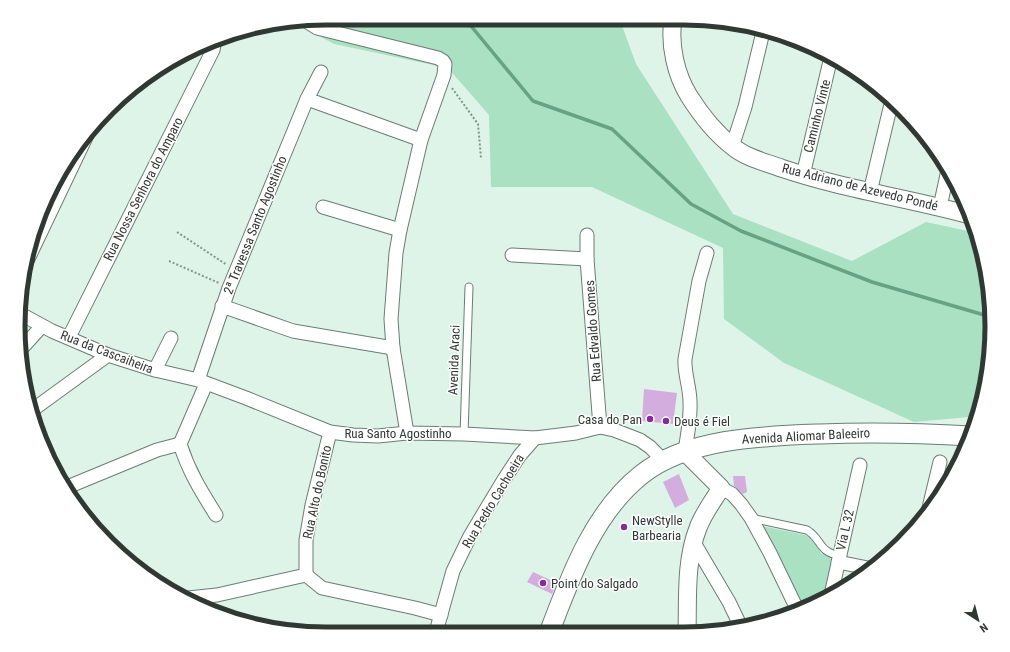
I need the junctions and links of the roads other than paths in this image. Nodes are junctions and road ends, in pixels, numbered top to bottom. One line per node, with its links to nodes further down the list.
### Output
1 (317, 25): 9 (street)
2 (673, 25): 10 (street, Rua Adriano de Azevedo Pondé)
3 (762, 35): 10 (street)
4 (214, 47): 28 (street, Rua Nossa Senhora do Amparo)
5 (831, 63): 12 (street, Caminho Vinte)
6 (321, 72): 7 (street, 2ª Travessa Santo Agostinho)
7 (307, 99): 9 (street); 25 (street, 2ª Travessa Santo Agostinho)
8 (890, 107): 14 (street)
9 (422, 140): 18 (street)
10 (732, 147): 12 (street, Rua Adriano de Azevedo Pondé)
11 (67, 172): 19 (street)
12 (803, 175): 14 (street, Rua Adriano de Azevedo Pondé)
13 (946, 178): 16 (street)
14 (870, 192): 16 (street, Rua Adriano de Azevedo Pondé)
15 (323, 207): 18 (street)
16 (940, 207): 17 (street, Rua Adriano de Azevedo Pondé)
17 (963, 213)
18 (400, 230): 31 (street)
19 (40, 233)
20 (588, 235): 23 (street, Rua Edvaldo Gomes)
21 (707, 252): 43 (street)
22 (512, 255): 23 (street)
23 (587, 259): 36 (street, Rua Edvaldo Gomes)
24 (469, 287): 39 (lane, Avenida Araci)
25 (222, 306): 31 (street); 34 (street, 2ª Travessa Santo Agostinho)
26 (25, 317): 27 (street, Rua da Cascaiheira)
27 (42, 326): 28 (street, Rua da Cascaiheira); 30 (street)
28 (69, 337): 32 (street, Rua da Cascaiheira)
29 (171, 338): 33 (street)
30 (26, 344)
31 (393, 348): 38 (street)
32 (108, 355): 33 (street, Rua da Cascaiheira); 35 (street)
33 (154, 370): 34 (street, Rua da Cascaiheira)
34 (202, 382): 37 (street, Rua Santo Agostinho); 42 (street, 2ª Travessa Santo Agostinho)
35 (36, 407)
36 (600, 427): 41 (street); 44 (street)
37 (330, 432): 38 (street, Rua Santo Agostinho); 55 (street, Rua Alto do Bonito)
38 (407, 433): 39 (street, Rua Santo Agostinho)
39 (464, 434): 41 (street, Rua Santo Agostinho)
40 (964, 436): 43 (main road, Avenida Aliomar Baleeiro)
41 (535, 438): 59 (street, Rua Pedro Cachoeira)
42 (180, 444): 47 (street); 50 (street)
43 (685, 452): 44 (main road, Avenida Aliomar Baleeiro); 48 (street)
44 (664, 461): 62 (main road, Avenida Aliomar Baleeiro)
45 (940, 462): 49 (street)
46 (860, 466): 53 (street, Via L 32)
47 (71, 485)
48 (721, 488): 51 (street); 52 (street)
49 (932, 496)
50 (216, 515)
51 (751, 518): 53 (lane); 58 (street)
52 (694, 541): 60 (street); 63 (street)
53 (839, 559): 54 (street); 56 (street, Via L 32)
54 (865, 567)
55 (306, 575): 57 (street); 59 (street)
56 (833, 588)
57 (196, 597)
58 (796, 605)
59 (441, 615): 61 (street, Rua Pedro Cachoeira)
60 (738, 622)
61 (437, 627)
62 (551, 627)
63 (687, 627)

